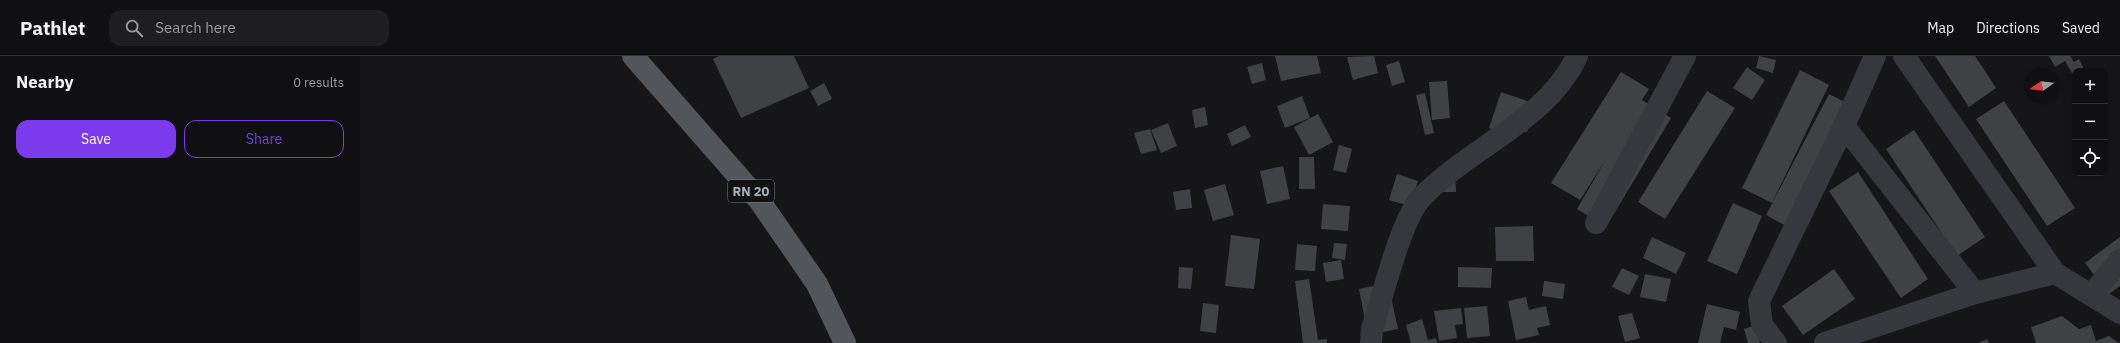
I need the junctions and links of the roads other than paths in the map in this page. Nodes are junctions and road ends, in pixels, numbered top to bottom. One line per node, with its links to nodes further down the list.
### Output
1 (633, 56): 13 (main road, RN 20)
2 (1577, 56): 14 (street)
3 (1685, 56): 7 (street)
4 (1875, 56): 6 (street)
5 (1904, 56): 9 (street)
6 (1844, 126): 10 (street); 15 (street)
7 (1596, 223)
8 (2120, 260): 11 (street)
9 (2055, 273): 10 (street); 11 (street)
10 (1975, 293): 16 (street)
11 (2091, 295): 12 (street)
12 (2120, 313)
13 (845, 343)
14 (1371, 343)
15 (1776, 343)
16 (1825, 343)

